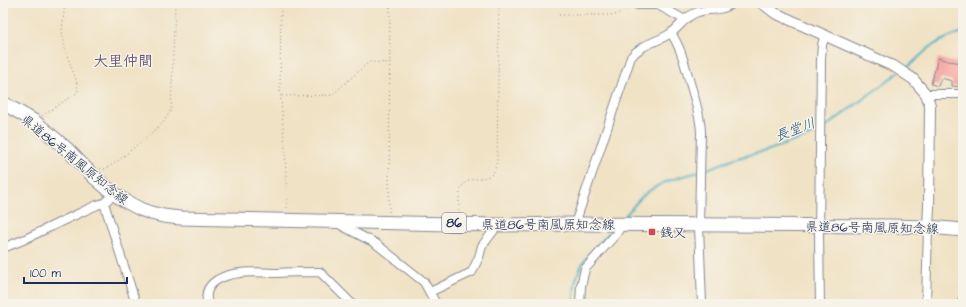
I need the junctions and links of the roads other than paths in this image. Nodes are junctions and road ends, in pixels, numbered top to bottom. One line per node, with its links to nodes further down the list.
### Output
1 (734, 3): 4 (street)
2 (762, 3): 6 (street)
3 (636, 4): 4 (street)
4 (685, 20): 5 (street)
5 (671, 34): 14 (street); 16 (street)
6 (825, 35): 7 (street); 17 (street)
7 (926, 94): 8 (street); 18 (street)
8 (963, 94)
9 (3, 103): 10 (main road, 県道86号南風原知念線 / 86)
10 (114, 194): 11 (street); 12 (main road, 県道86号南風原知念線 / 86)
11 (104, 203): 20 (street); 23 (street)
12 (340, 221): 13 (main road, 県道86号南風原知念線 / 86); 21 (street)
13 (496, 224): 14 (main road, 県道86号南風原知念線 / 86); 21 (street)
14 (575, 224): 15 (main road, 県道86号南風原知念線 / 86)
15 (622, 225): 16 (main road, 県道86号南風原知念線 / 86); 27 (street)
16 (700, 225): 17 (main road, 県道86号南風原知念線 / 86); 28 (street)
17 (819, 226): 18 (main road, 県道86号南風原知念線 / 86); 29 (street)
18 (928, 227): 19 (main road, 県道86号南風原知念線 / 86); 30 (street)
19 (963, 230)
20 (3, 248)
21 (430, 292): 26 (street)
22 (963, 299): 31 (street)
23 (136, 304)
24 (208, 304): 25 (street)
25 (352, 304)
26 (436, 304)
27 (580, 304)
28 (702, 304)
29 (820, 304)
30 (926, 304)
31 (961, 304)

